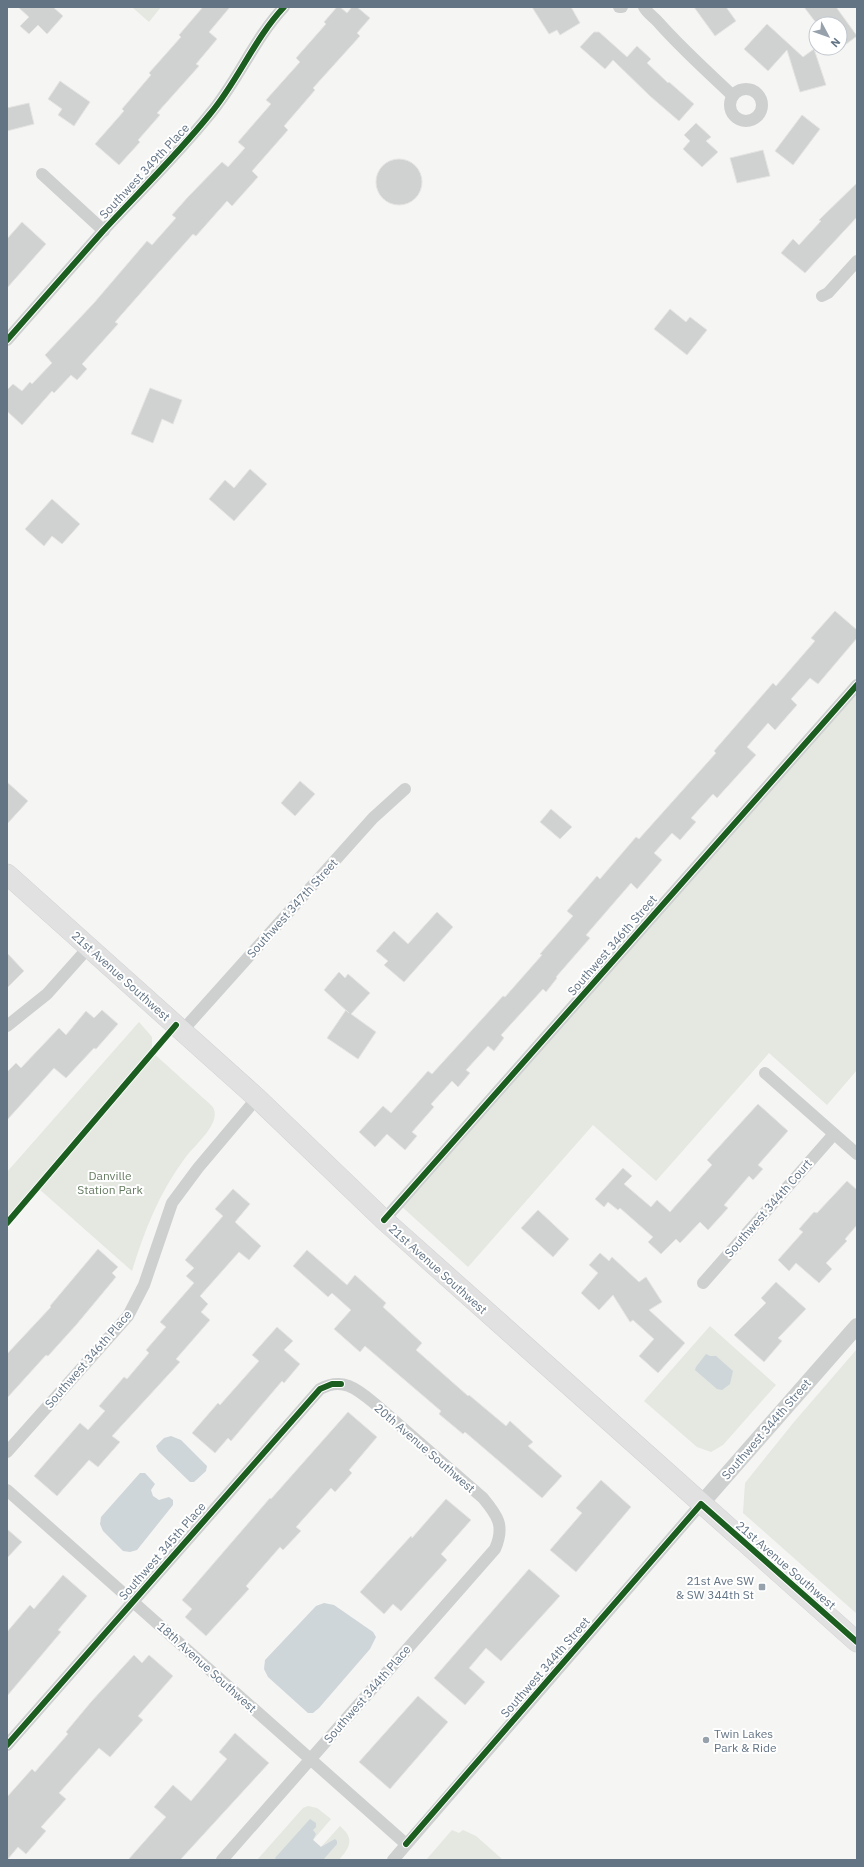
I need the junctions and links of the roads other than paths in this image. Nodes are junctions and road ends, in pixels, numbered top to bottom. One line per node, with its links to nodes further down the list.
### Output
1 (284, 7): 7 (street, Southwest 349th Place)
2 (618, 7): 3 (street)
3 (622, 7)
4 (644, 7): 5 (street)
5 (733, 96)
6 (42, 174): 7 (street)
7 (104, 231): 10 (street, Southwest 349th Place)
8 (857, 261): 9 (street)
9 (822, 296)
10 (7, 340)
11 (857, 685): 21 (street, Southwest 346th Street)
12 (404, 790): 16 (street, Southwest 347th Street)
13 (7, 874): 14 (main road, 21st Avenue Southwest)
14 (89, 947): 15 (street); 16 (main road, 21st Avenue Southwest)
15 (7, 1026)
16 (183, 1030): 18 (main road, 21st Avenue Southwest)
17 (765, 1073): 19 (street)
18 (257, 1098): 21 (main road, 21st Avenue Southwest); 25 (street, Southwest 346th Place)
19 (834, 1134): 20 (street); 22 (street, Southwest 344th Court)
20 (857, 1154)
21 (384, 1220): 27 (main road, 21st Avenue Southwest)
22 (703, 1283)
23 (857, 1326): 27 (street, Southwest 344th Street)
24 (341, 1384): 28 (street, 20th Avenue Southwest); 29 (street, Southwest 345th Place)
25 (7, 1452)
26 (7, 1490): 29 (street, 18th Avenue Southwest)
27 (701, 1504): 30 (main road, 21st Avenue Southwest); 33 (street, Southwest 344th Street)
28 (500, 1523): 32 (street, Southwest 344th Place)
29 (132, 1601): 31 (street, Southwest 345th Place); 32 (street, 18th Avenue Southwest)
30 (857, 1642)
31 (7, 1745)
32 (310, 1759): 33 (street, 18th Avenue Southwest); 34 (street, Southwest 344th Place)
33 (406, 1844): 35 (street, Southwest 344th Street)
34 (222, 1860)
35 (393, 1860)

